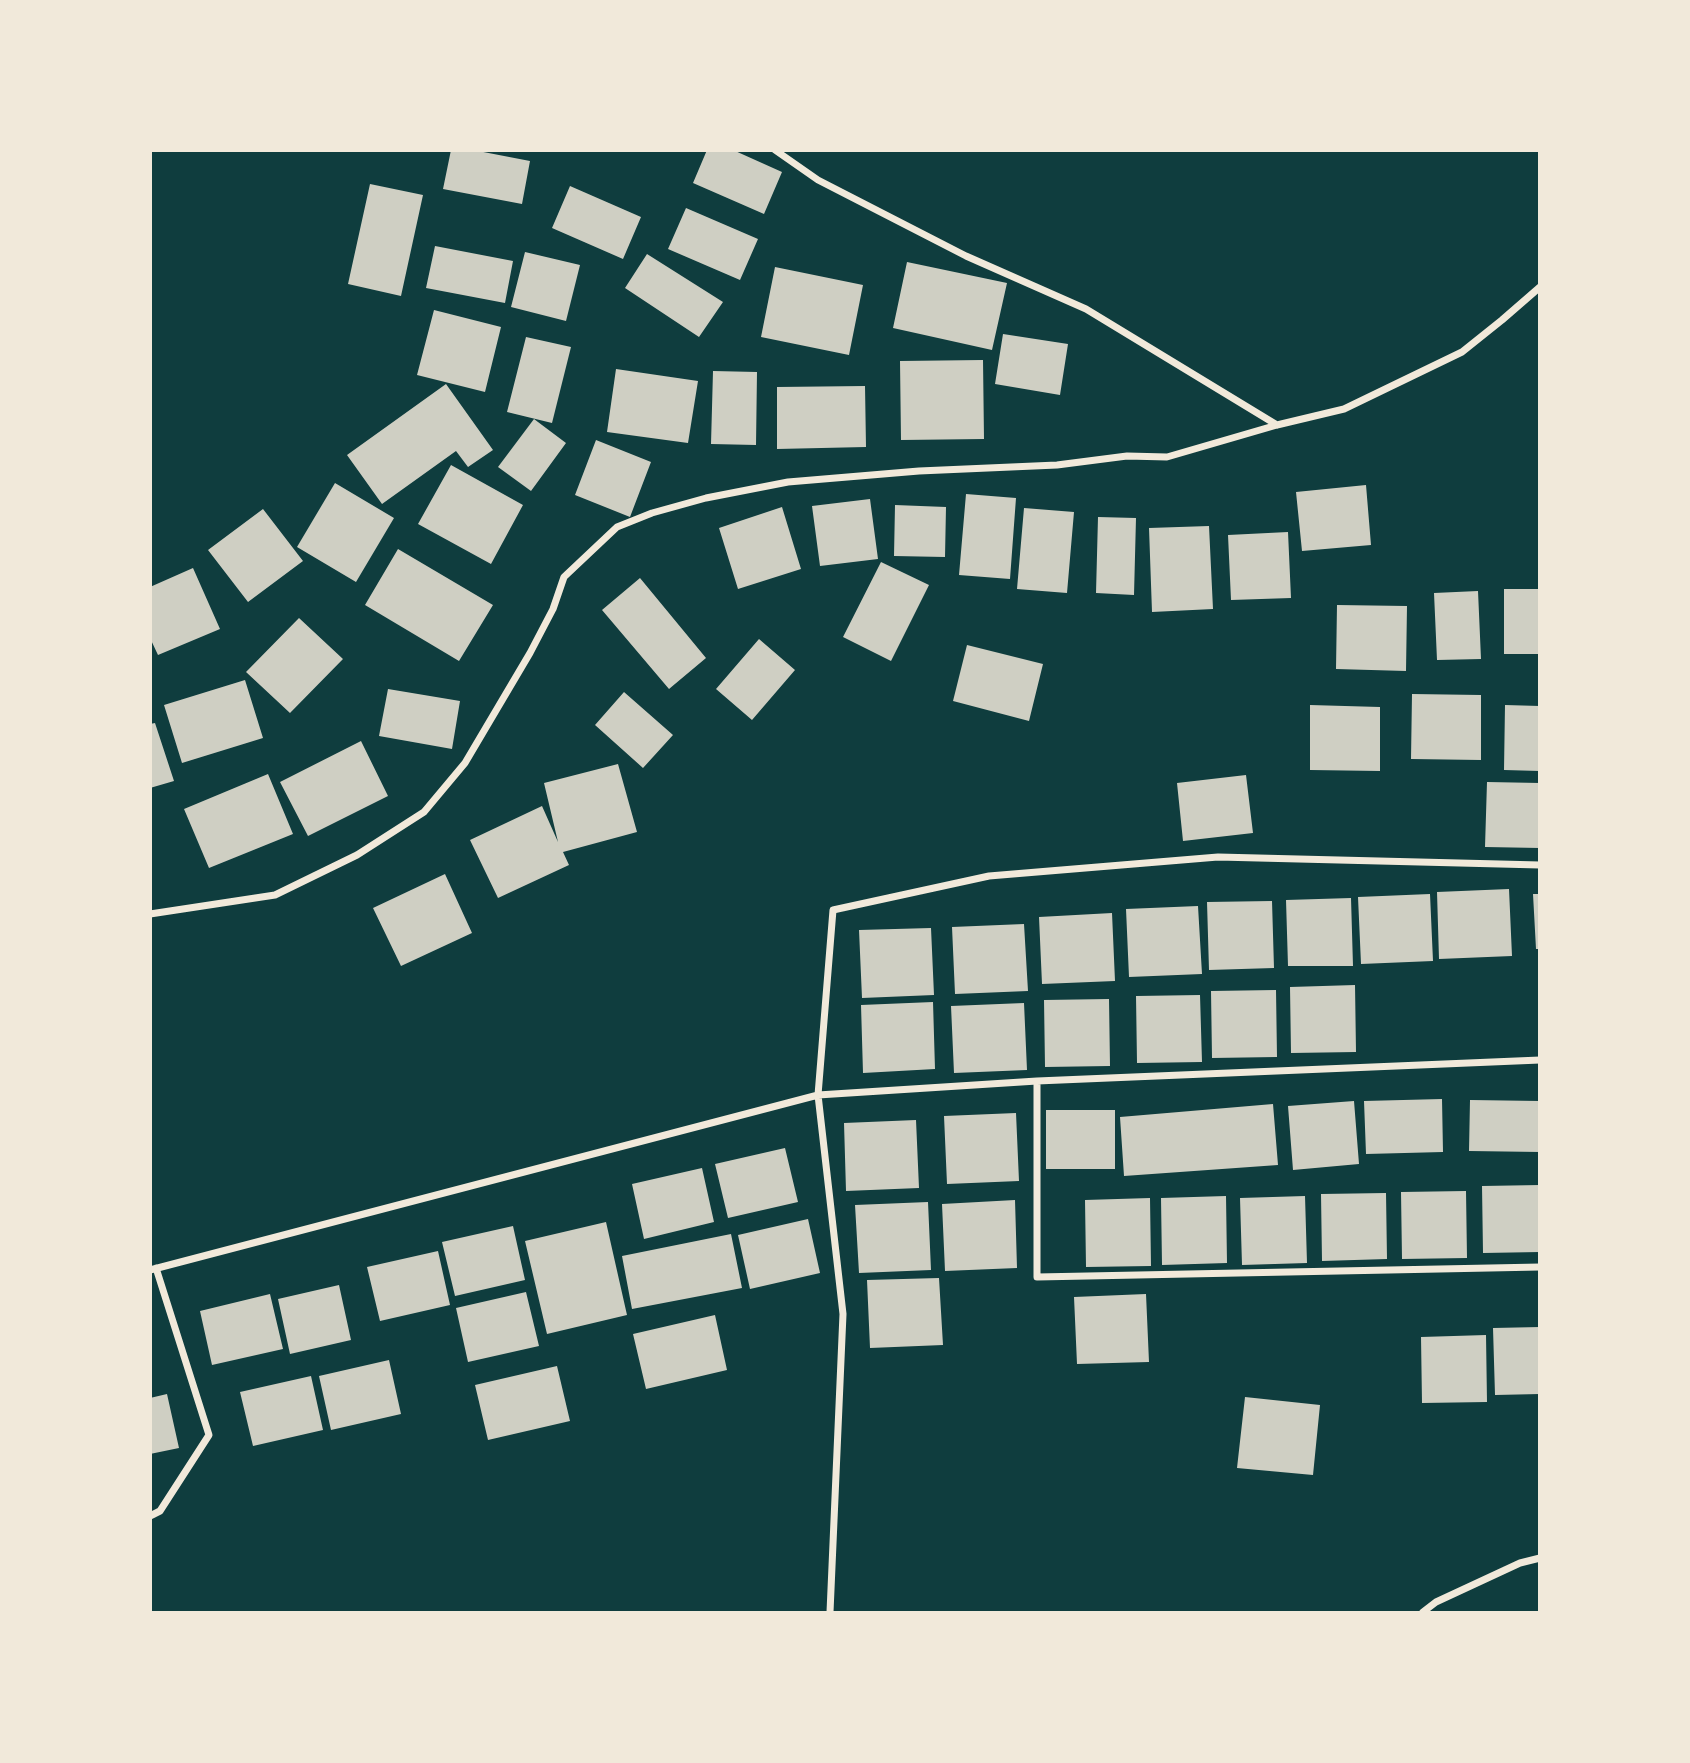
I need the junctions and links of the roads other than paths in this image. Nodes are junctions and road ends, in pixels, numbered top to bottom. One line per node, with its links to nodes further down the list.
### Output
1 (775, 150): 3 (street)
2 (1539, 287): 3 (street)
3 (1277, 425): 5 (street)
4 (1539, 865): 8 (street)
5 (150, 914)
6 (1539, 1060): 7 (street)
7 (1037, 1081): 8 (street); 9 (street)
8 (818, 1095): 10 (street); 13 (street)
9 (1539, 1267)
10 (153, 1269): 11 (street)
11 (150, 1516)
12 (1539, 1558): 14 (street)
13 (830, 1612)
14 (1423, 1612)

